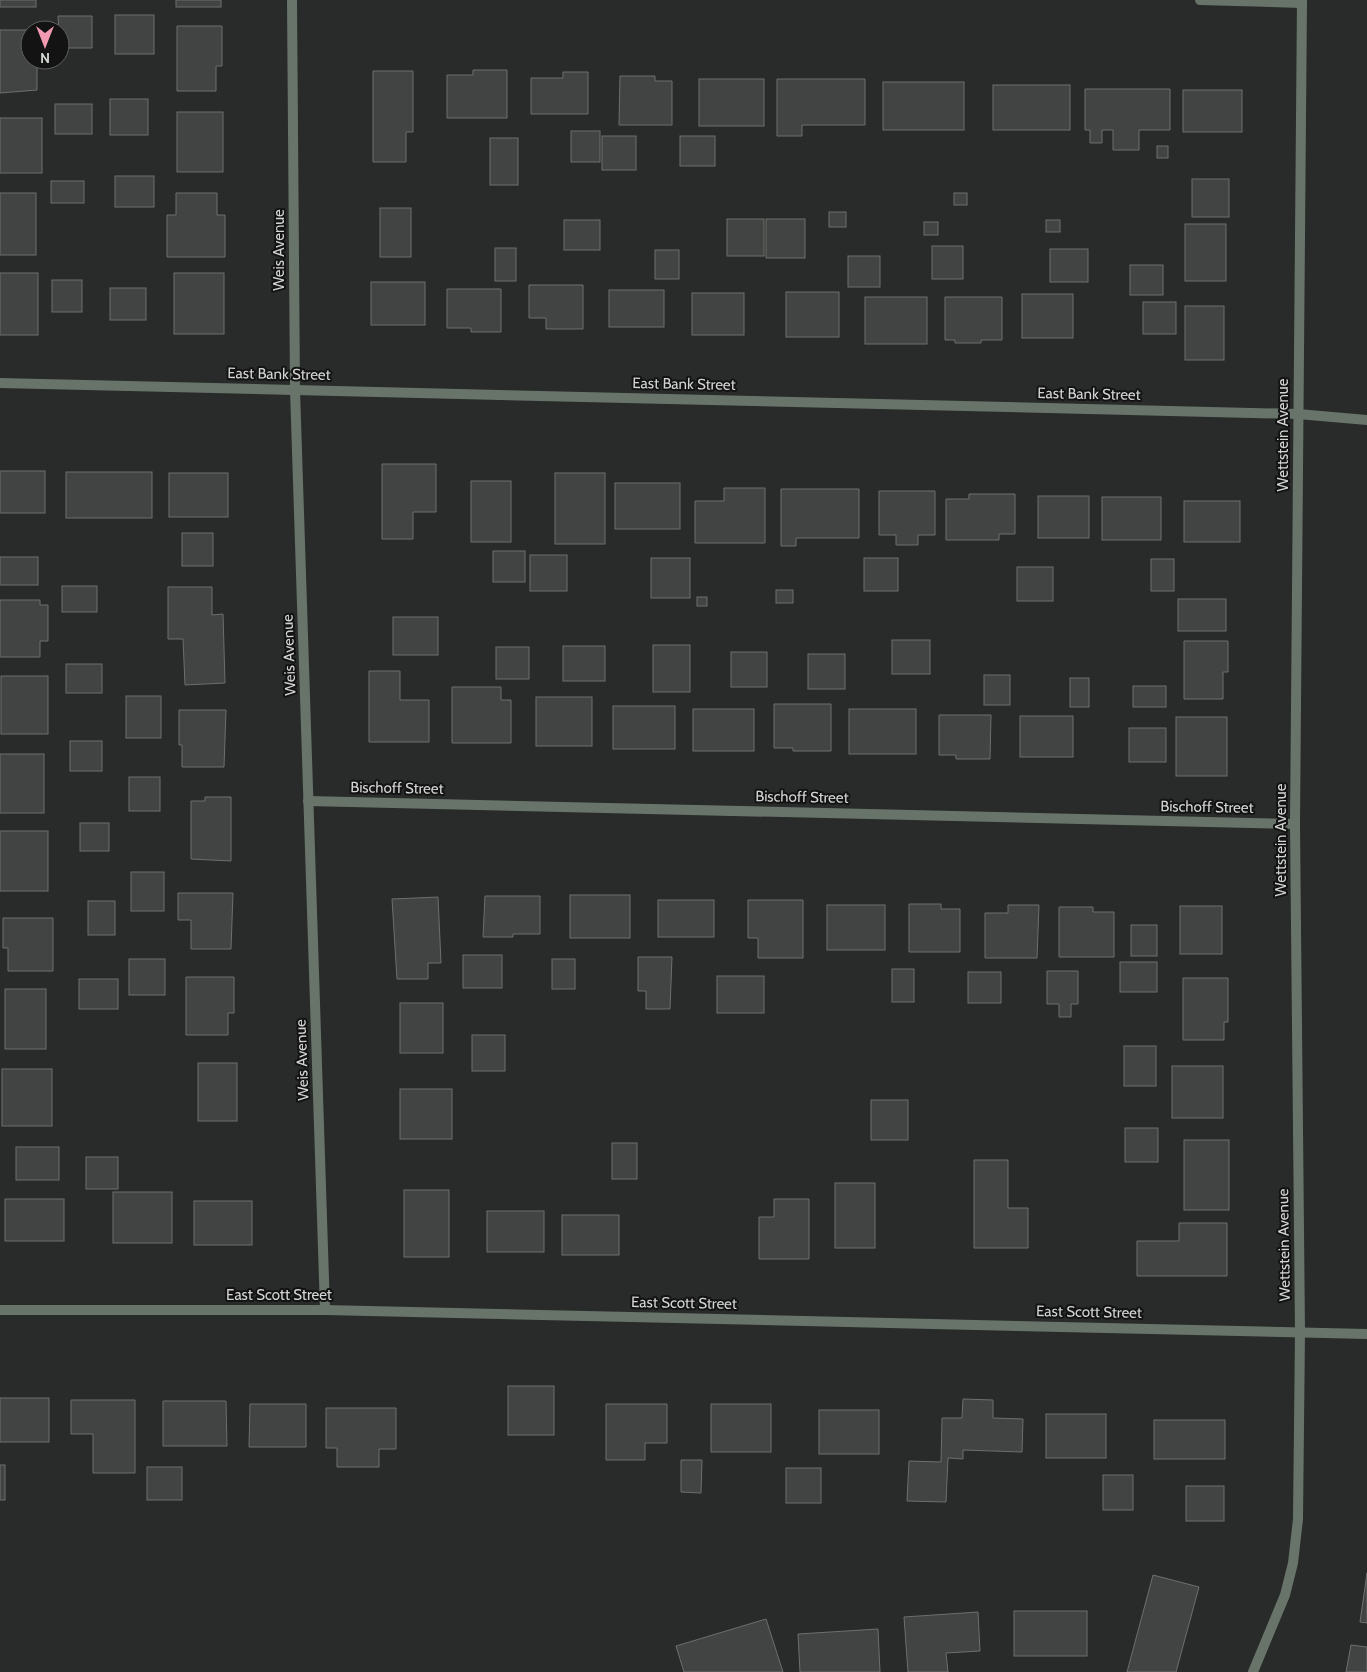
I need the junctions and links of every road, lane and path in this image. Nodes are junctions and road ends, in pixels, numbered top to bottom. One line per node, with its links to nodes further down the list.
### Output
1 (292, 0): 5 (street, Weis Avenue)
2 (1200, 0): 3 (street)
3 (1302, 1): 6 (street, Wettstein Avenue)
4 (0, 382): 5 (street, East Bank Street)
5 (295, 390): 6 (street, East Bank Street); 8 (street, Weis Avenue)
6 (1298, 414): 7 (street, East Bank Street); 9 (street, Wettstein Avenue)
7 (1367, 420)
8 (308, 801): 9 (street, Bischoff Street); 11 (street, Weis Avenue)
9 (1295, 824): 12 (street, Wettstein Avenue)
10 (0, 1310): 11 (street, East Scott Street)
11 (325, 1310): 12 (street, East Scott Street)
12 (1300, 1332): 13 (street, East Scott Street); 14 (street, Wettstein Avenue)
13 (1367, 1334)
14 (1253, 1672)

